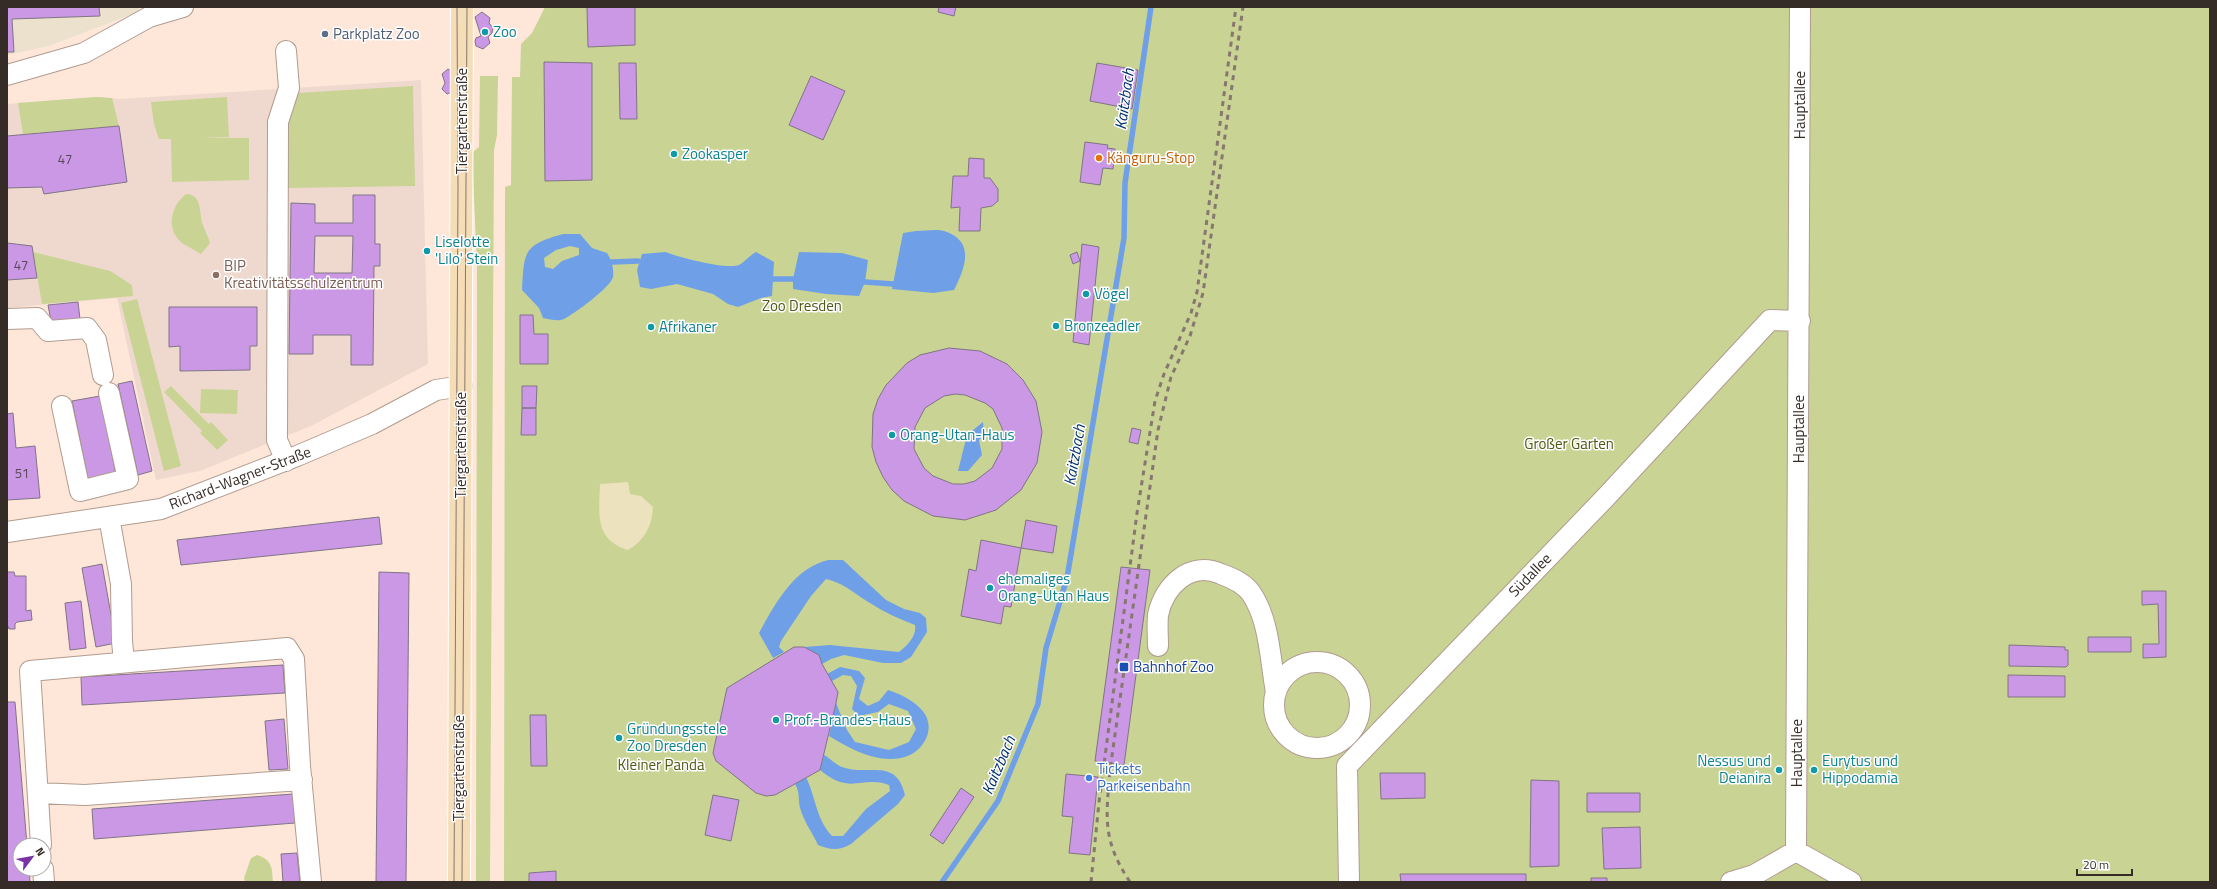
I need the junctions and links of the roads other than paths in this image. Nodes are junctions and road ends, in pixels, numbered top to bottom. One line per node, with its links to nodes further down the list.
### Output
1 (183, 7): 5 (street)
2 (462, 7): 8 (main road, Tiergartenstraße)
3 (1800, 7): 7 (street, Hauptallee)
4 (286, 51): 10 (street)
5 (7, 75)
6 (7, 319): 11 (street)
7 (1800, 321): 18 (street, Südallee); 22 (street, Hauptallee)
8 (462, 386): 10 (street, Richard-Wagner-Straße); 24 (main road, Tiergartenstraße)
9 (62, 406): 11 (street)
10 (286, 461): 12 (street, Richard-Wagner-Straße)
11 (89, 489): 12 (street)
12 (103, 518): 13 (street, Richard-Wagner-Straße); 15 (street)
13 (7, 532)
14 (1158, 646): 16 (street)
15 (124, 662): 19 (street); 20 (street)
16 (1276, 692): 17 (street); 17 (street)
17 (1352, 730): 18 (street)
18 (1368, 743): 25 (street, Südallee)
19 (302, 780): 20 (street); 23 (street)
20 (38, 793): 21 (street)
21 (41, 837)
22 (1796, 851): 26 (street); 27 (street)
23 (311, 882)
24 (459, 882)
25 (1349, 882)
26 (1731, 882)
27 (1851, 882)

